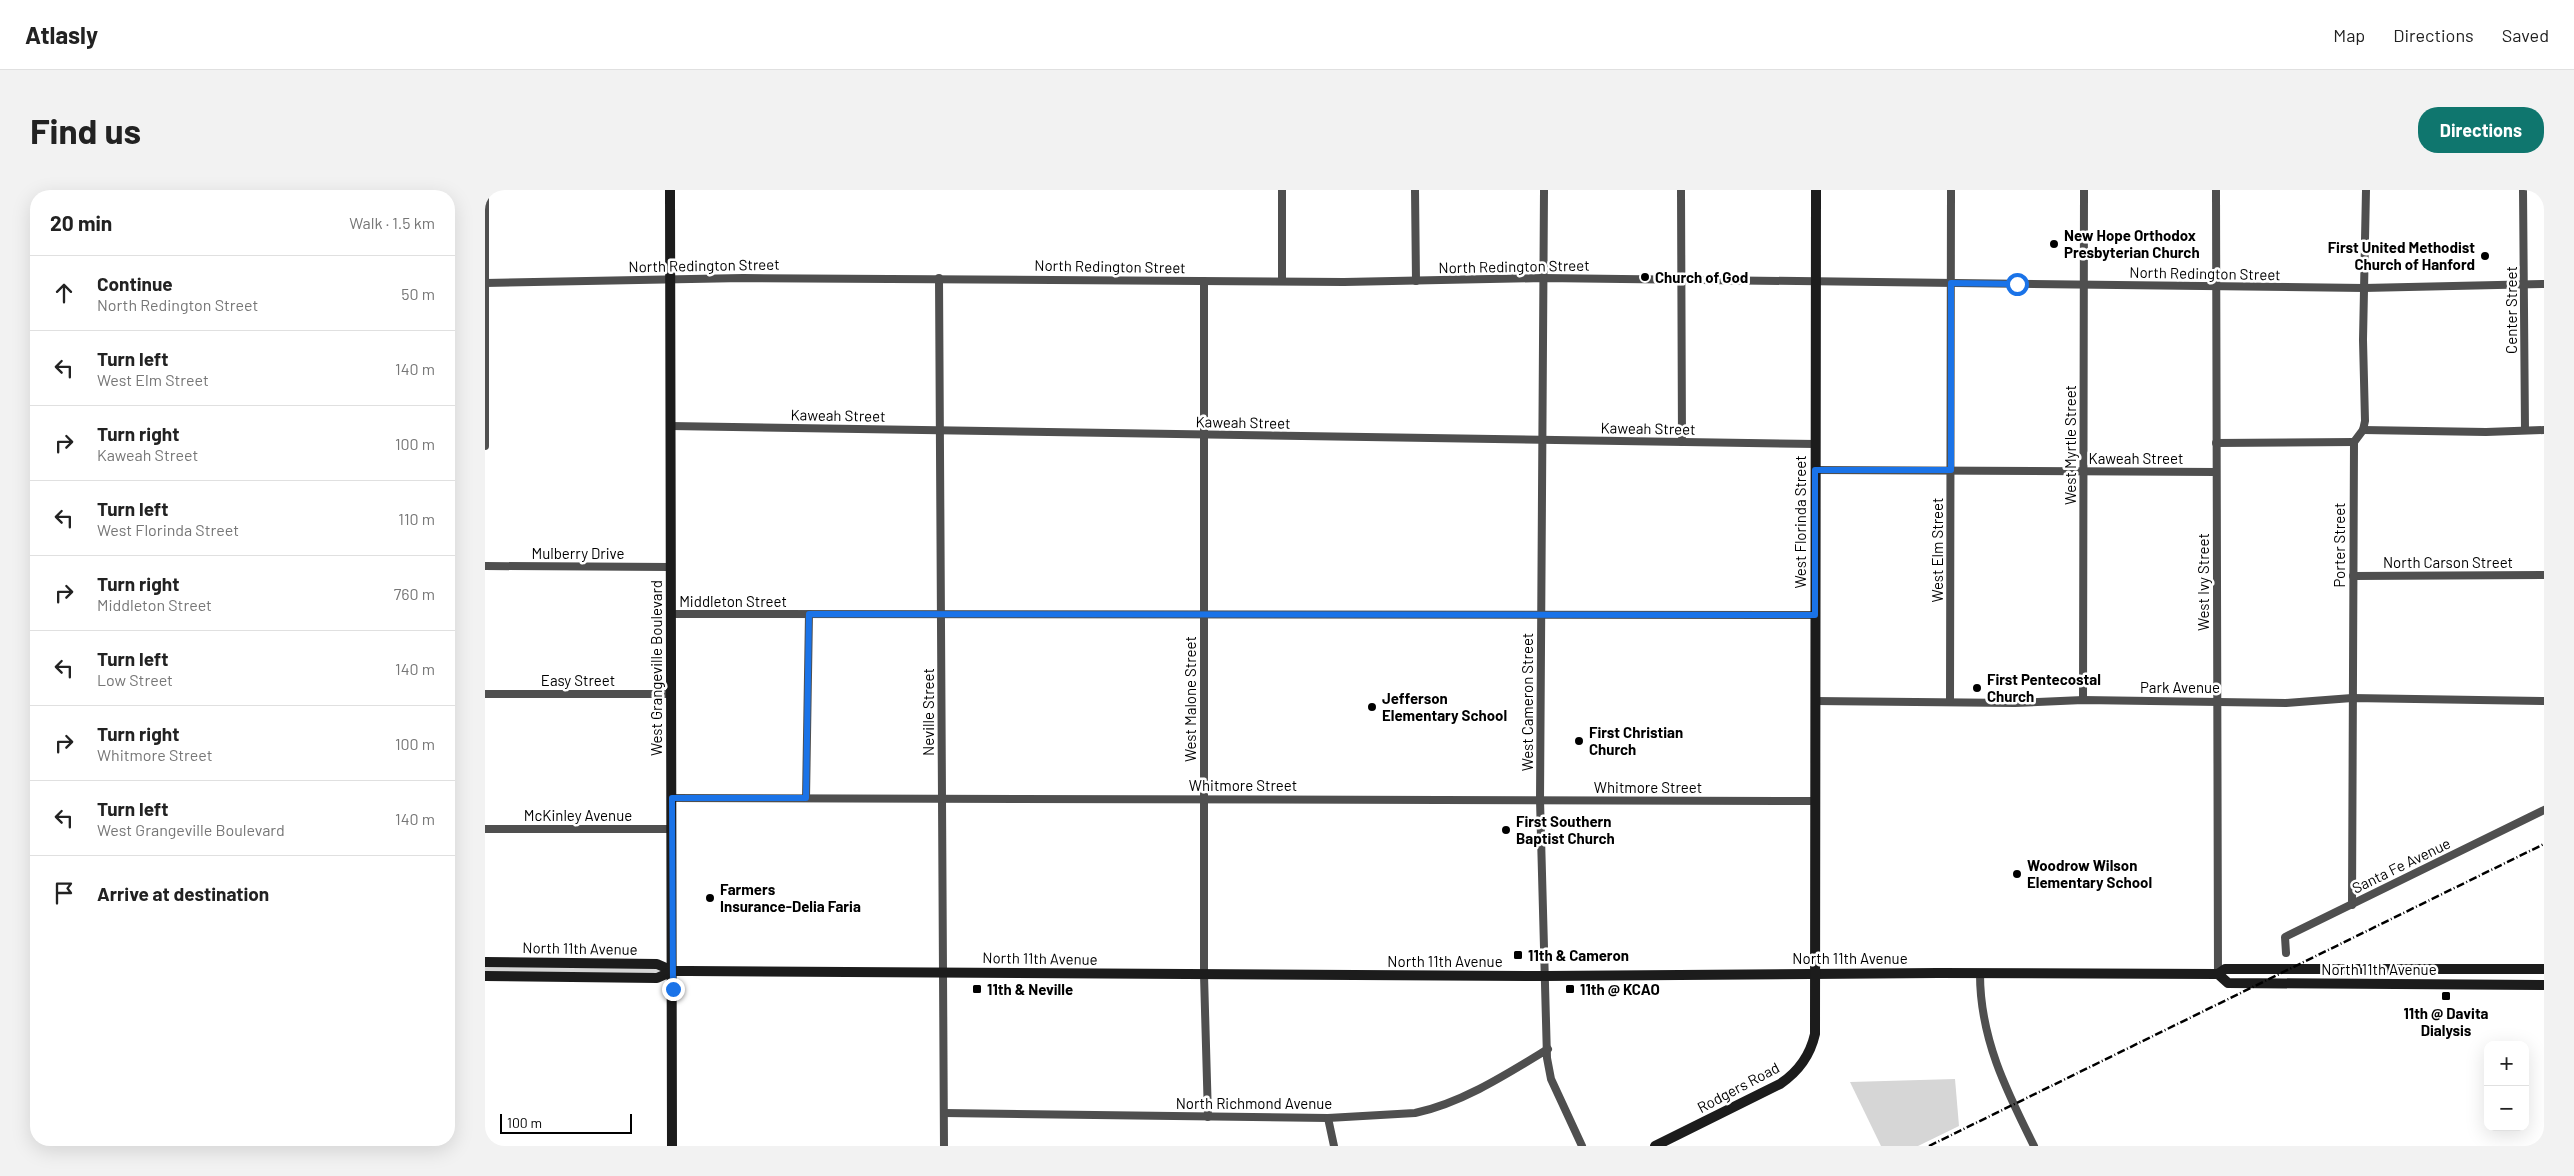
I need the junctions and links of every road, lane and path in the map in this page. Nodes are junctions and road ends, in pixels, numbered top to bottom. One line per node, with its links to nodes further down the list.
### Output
1 (485, 190): 21 (street)
2 (670, 190): 13 (main road, West Grangeville Boulevard)
3 (1282, 190): 19 (street)
4 (1415, 190): 18 (street)
5 (1544, 190): 15 (street, West Cameron Street)
6 (1681, 190): 16 (street)
7 (1815, 190): 20 (main road, West Florinda Street)
8 (1951, 190): 22 (street, West Elm Street)
9 (2084, 190): 25 (street, West Myrtle Street)
10 (2216, 190): 26 (street, West Ivy Street)
11 (2366, 190): 27 (street)
12 (2523, 190): 23 (street, Center Street)
13 (670, 278): 14 (street, North Redington Street); 21 (street, North Redington Street); 29 (main road, West Grangeville Boulevard)
14 (939, 278): 17 (street, North Redington Street); 30 (street, Neville Street)
15 (1543, 278): 16 (street, North Redington Street); 18 (street, North Redington Street); 35 (street, West Cameron Street)
16 (1681, 280): 20 (street, North Redington Street); 36 (street)
17 (1204, 281): 19 (street, North Redington Street); 34 (street, West Malone Street)
18 (1416, 281): 19 (street, North Redington Street)
19 (1282, 282)
20 (1815, 282): 22 (street, North Redington Street); 39 (main road, West Florinda Street)
21 (485, 283): 28 (street)
22 (1951, 283): 25 (street, North Redington Street); 42 (street, West Elm Street)
23 (2524, 284): 24 (street, North Redington Street); 27 (street, North Redington Street); 32 (street, Center Street)
24 (2544, 284)
25 (2084, 285): 26 (street, North Redington Street); 43 (street, West Myrtle Street)
26 (2216, 287): 27 (street, North Redington Street); 38 (street, West Ivy Street)
27 (2364, 288): 31 (street)
28 (486, 379): 40 (street)
29 (670, 426): 30 (street, Kaweah Street); 46 (main road, West Grangeville Boulevard)
30 (940, 430): 34 (street, Kaweah Street); 51 (street, Neville Street)
31 (2363, 430): 32 (street); 37 (street)
32 (2525, 430): 33 (street)
33 (2544, 430)
34 (1204, 435): 35 (street, Kaweah Street); 52 (street, West Malone Street)
35 (1543, 440): 36 (street, Kaweah Street); 53 (street, West Cameron Street)
36 (1682, 442): 39 (street, Kaweah Street)
37 (2354, 442): 38 (street); 48 (street, Porter Street)
38 (2216, 443): 44 (street, West Ivy Street)
39 (1815, 444): 41 (main road, West Florinda Street)
40 (485, 446)
41 (1815, 470): 42 (street, Kaweah Street); 54 (main road, West Florinda Street)
42 (1951, 470): 43 (street, Kaweah Street); 61 (street, West Elm Street)
43 (2084, 471): 44 (street, Kaweah Street); 58 (street, West Myrtle Street)
44 (2216, 472): 62 (street, West Ivy Street)
45 (485, 566): 46 (street, Mulberry Drive)
46 (670, 567): 49 (main road, West Grangeville Boulevard)
47 (2544, 575): 48 (street, North Carson Street)
48 (2353, 576): 57 (street, Porter Street)
49 (671, 614): 50 (street, Middleton Street); 56 (main road, West Grangeville Boulevard)
50 (809, 614): 51 (street, Middleton Street); 64 (street)
51 (941, 614): 52 (street, Middleton Street); 65 (street, Neville Street)
52 (1204, 614): 53 (street, Middleton Street); 66 (street, West Malone Street)
53 (1542, 614): 54 (street, Middleton Street); 67 (street, West Cameron Street)
54 (1815, 615): 60 (main road, West Florinda Street)
55 (485, 694): 56 (street, Easy Street)
56 (671, 694): 63 (main road, West Grangeville Boulevard)
57 (2352, 698): 59 (street, Park Avenue); 62 (street, Park Avenue); 72 (street, Porter Street)
58 (2083, 700): 61 (street, Park Avenue); 62 (street, Park Avenue)
59 (2544, 700)
60 (1815, 701): 61 (street, Park Avenue); 68 (main road, West Florinda Street)
61 (1950, 701)
62 (2217, 701): 80 (street, West Ivy Street)
63 (672, 798): 64 (street, Whitmore Street); 71 (main road, West Grangeville Boulevard)
64 (806, 798): 65 (street, Whitmore Street)
65 (942, 798): 66 (street, Whitmore Street); 77 (street, Neville Street)
66 (1204, 799): 67 (street, Whitmore Street); 81 (street, West Malone Street)
67 (1540, 800): 68 (street, Whitmore Street); 83 (street, West Cameron Street)
68 (1815, 801): 78 (main road, West Florinda Street)
69 (2544, 810): 72 (street, Santa Fe Avenue)
70 (485, 829): 71 (street, McKinley Avenue)
71 (672, 829): 76 (main road, West Grangeville Boulevard)
72 (2352, 905): 73 (street, Santa Fe Avenue)
73 (2286, 953)
74 (485, 962): 76 (main road, North 11th Avenue)
75 (2544, 969): 80 (main road, North 11th Avenue)
76 (673, 971): 77 (main road, North 11th Avenue); 82 (main road, North 11th Avenue); 89 (main road, West Grangeville Boulevard)
77 (943, 972): 81 (main road, North 11th Avenue); 86 (street, Neville Street)
78 (1815, 974): 79 (main road, North 11th Avenue); 83 (main road, North 11th Avenue); 93 (main road, Rodgers Road)
79 (1980, 974): 80 (main road, North 11th Avenue); 94 (street)
80 (2218, 974): 84 (main road, North 11th Avenue)
81 (1204, 975): 83 (main road, North 11th Avenue); 87 (street, West Malone Street)
82 (485, 976)
83 (1545, 976): 85 (street, West Cameron Street)
84 (2544, 985)
85 (1548, 1048): 88 (street, North Richmond Avenue); 92 (street, West Cameron Street)
86 (943, 1113): 87 (street, North Richmond Avenue); 90 (street, Neville Street)
87 (1208, 1118): 88 (street, North Richmond Avenue)
88 (1328, 1118): 91 (street)
89 (672, 1146)
90 (944, 1146)
91 (1334, 1146)
92 (1582, 1146)
93 (1655, 1146)
94 (2034, 1146)

